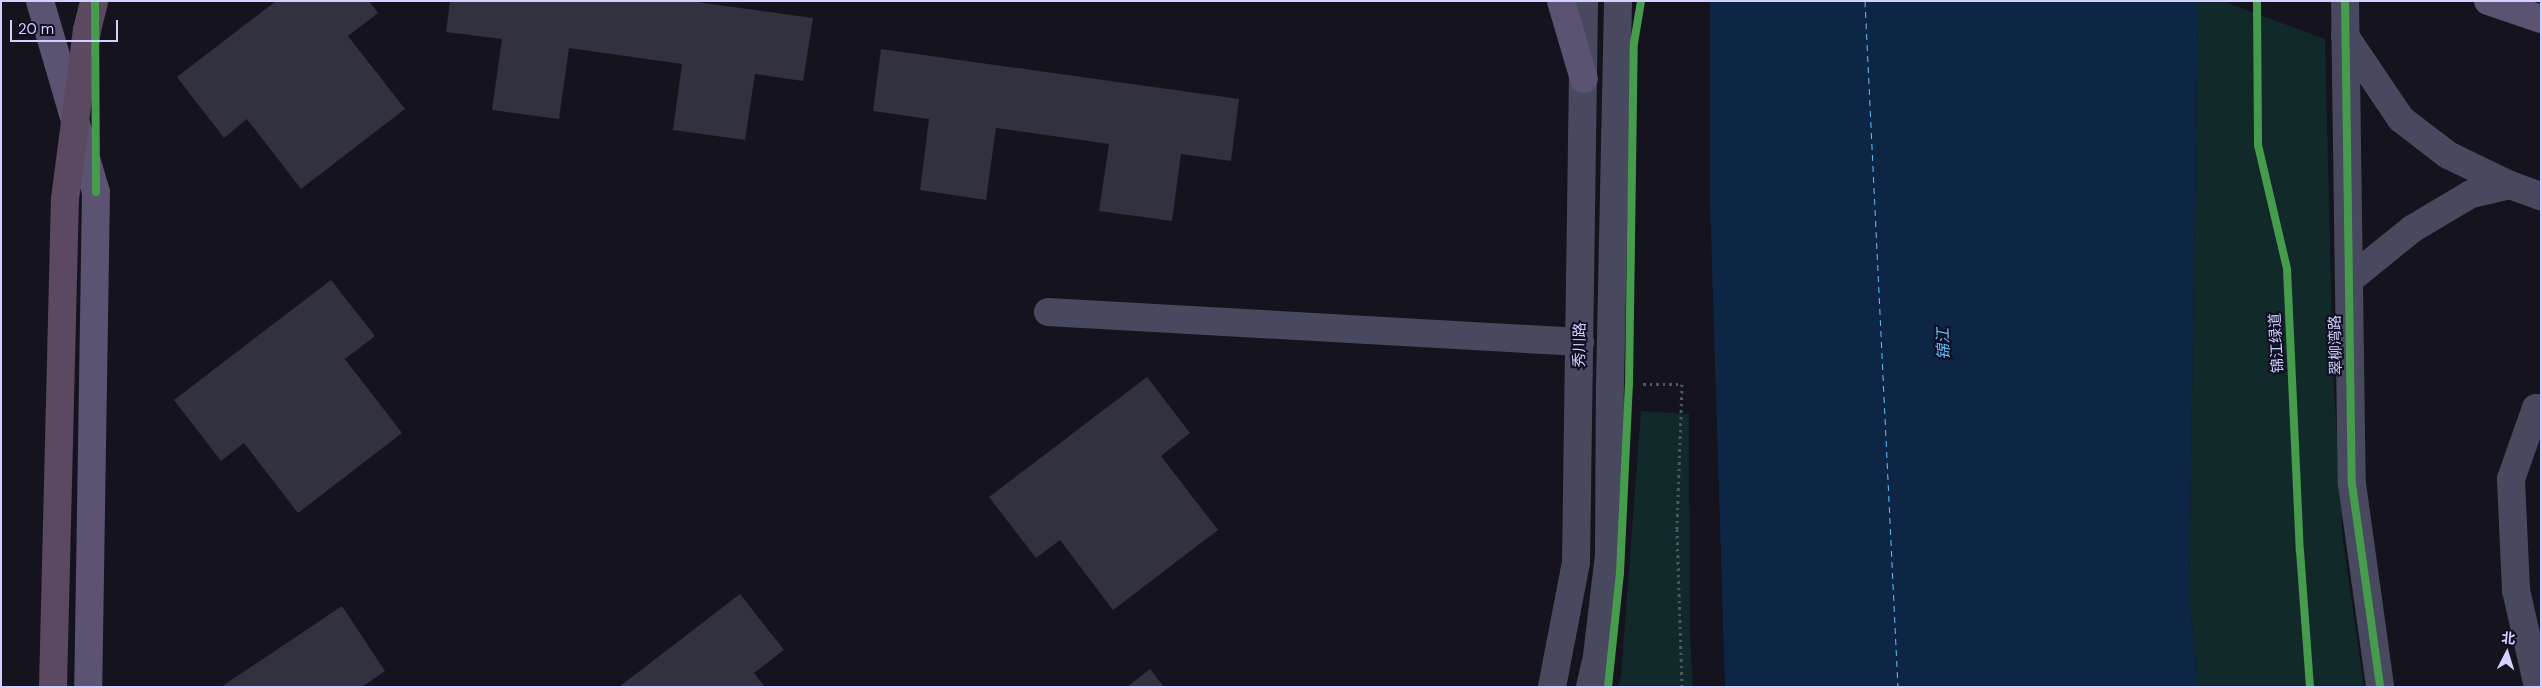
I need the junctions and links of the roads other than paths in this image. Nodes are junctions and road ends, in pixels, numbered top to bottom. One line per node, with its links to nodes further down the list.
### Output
1 (40, 1): 18 (main road)
2 (94, 1): 17 (highway, bridge)
3 (1561, 1): 10 (main road)
4 (1584, 1): 10 (street, 秀川路)
5 (1618, 1): 20 (street, 秀川路)
6 (2345, 1): 9 (street, 翠柳湾路)
7 (2488, 1): 8 (main road)
8 (2541, 19)
9 (2344, 36): 11 (street); 13 (street, 翠柳湾路)
10 (1584, 78): 15 (street, 秀川路)
11 (2510, 185): 12 (street); 13 (street)
12 (2541, 196)
13 (2349, 280): 21 (street, 翠柳湾路)
14 (1048, 312): 15 (street)
15 (1580, 342): 19 (street, 秀川路)
16 (2541, 410): 22 (street)
17 (53, 687)
18 (88, 687)
19 (1552, 687)
20 (1590, 687)
21 (2380, 687)
22 (2538, 687)

